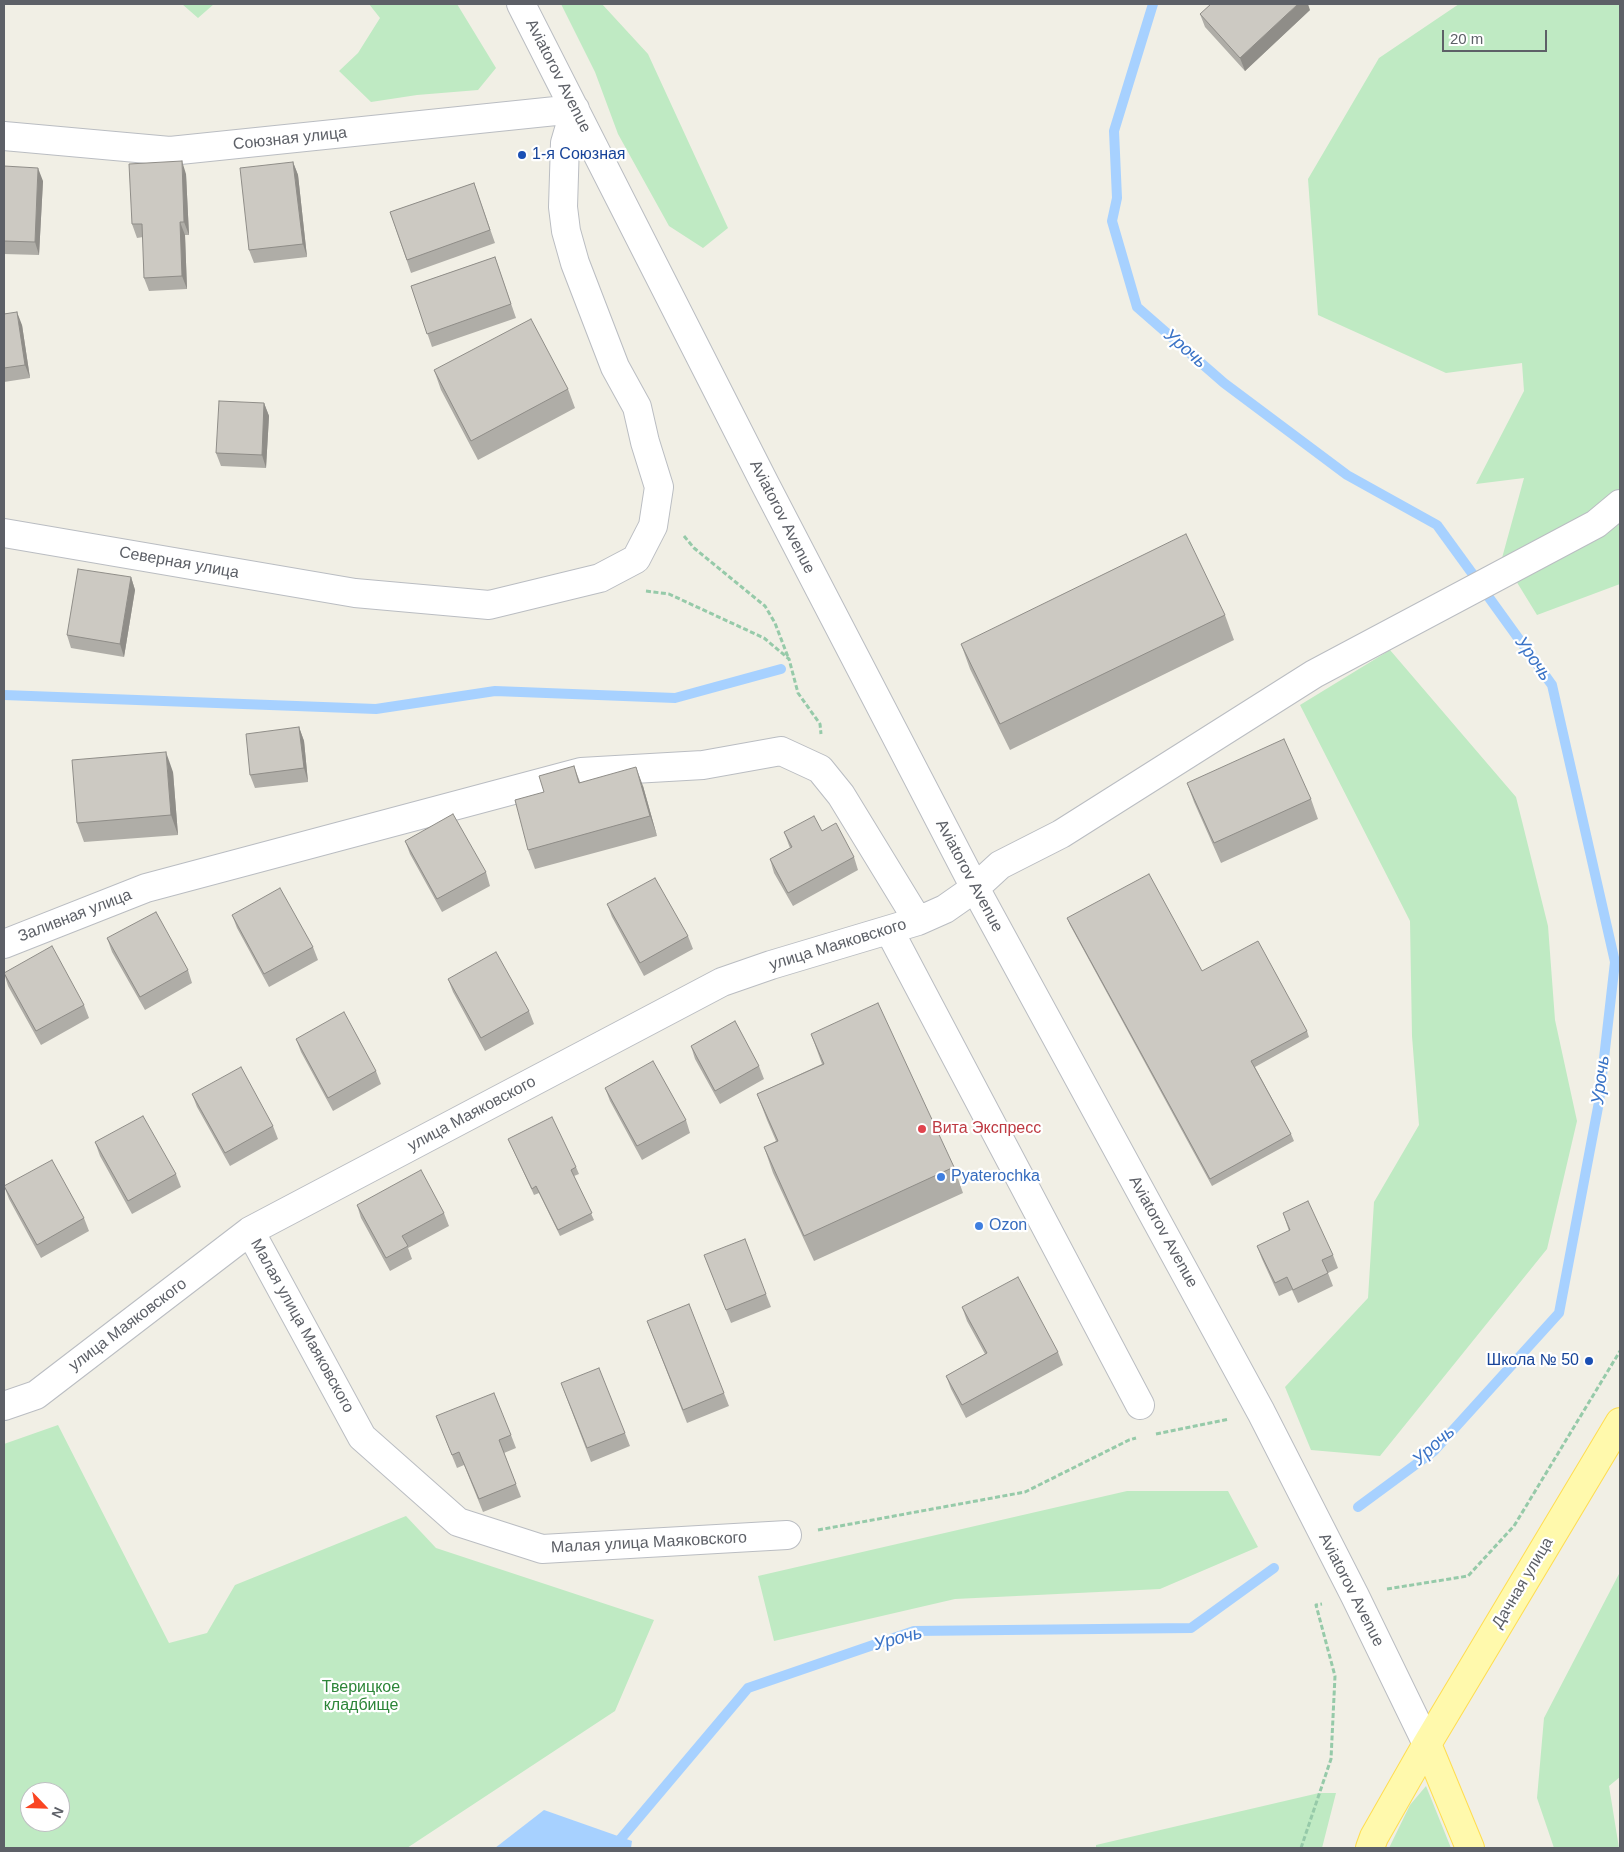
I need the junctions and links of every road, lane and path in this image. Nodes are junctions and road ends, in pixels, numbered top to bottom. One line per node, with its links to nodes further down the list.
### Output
1 (521, 4): 2 (street, Aviatorov Avenue)
2 (575, 109): 3 (street, Союзная улица); 5 (street, Северная улица); 10 (street, Aviatorov Avenue)
3 (4, 136)
4 (1620, 504): 10 (street, улица Маяковского)
5 (4, 533)
6 (683, 534): 8 (path)
7 (640, 590): 8 (path)
8 (789, 659): 9 (path)
9 (828, 779): 11 (street, Заливная улица); 13 (street, Заливная улица)
10 (975, 888): 11 (street, улица Маяковского); 18 (street, Aviatorov Avenue)
11 (918, 921): 12 (street, улица Маяковского)
12 (889, 930): 14 (street, улица Маяковского); 16 (street)
13 (4, 944)
14 (250, 1231): 17 (street, улица Маяковского); 22 (street, Малая улица Маяковского)
15 (1620, 1351): 23 (path)
16 (1140, 1405)
17 (4, 1406)
18 (1261, 1412): 20 (path); 23 (street, Aviatorov Avenue)
19 (1620, 1422): 24 (main road, Дачная улица)
20 (1148, 1436)
21 (1138, 1438): 22 (path)
22 (786, 1536)
23 (1355, 1596): 24 (street, Aviatorov Avenue); 25 (path)
24 (1427, 1744): 26 (main road); 27 (main road, Aviatorov Avenue)
25 (1301, 1848)
26 (1370, 1848)
27 (1470, 1848)

